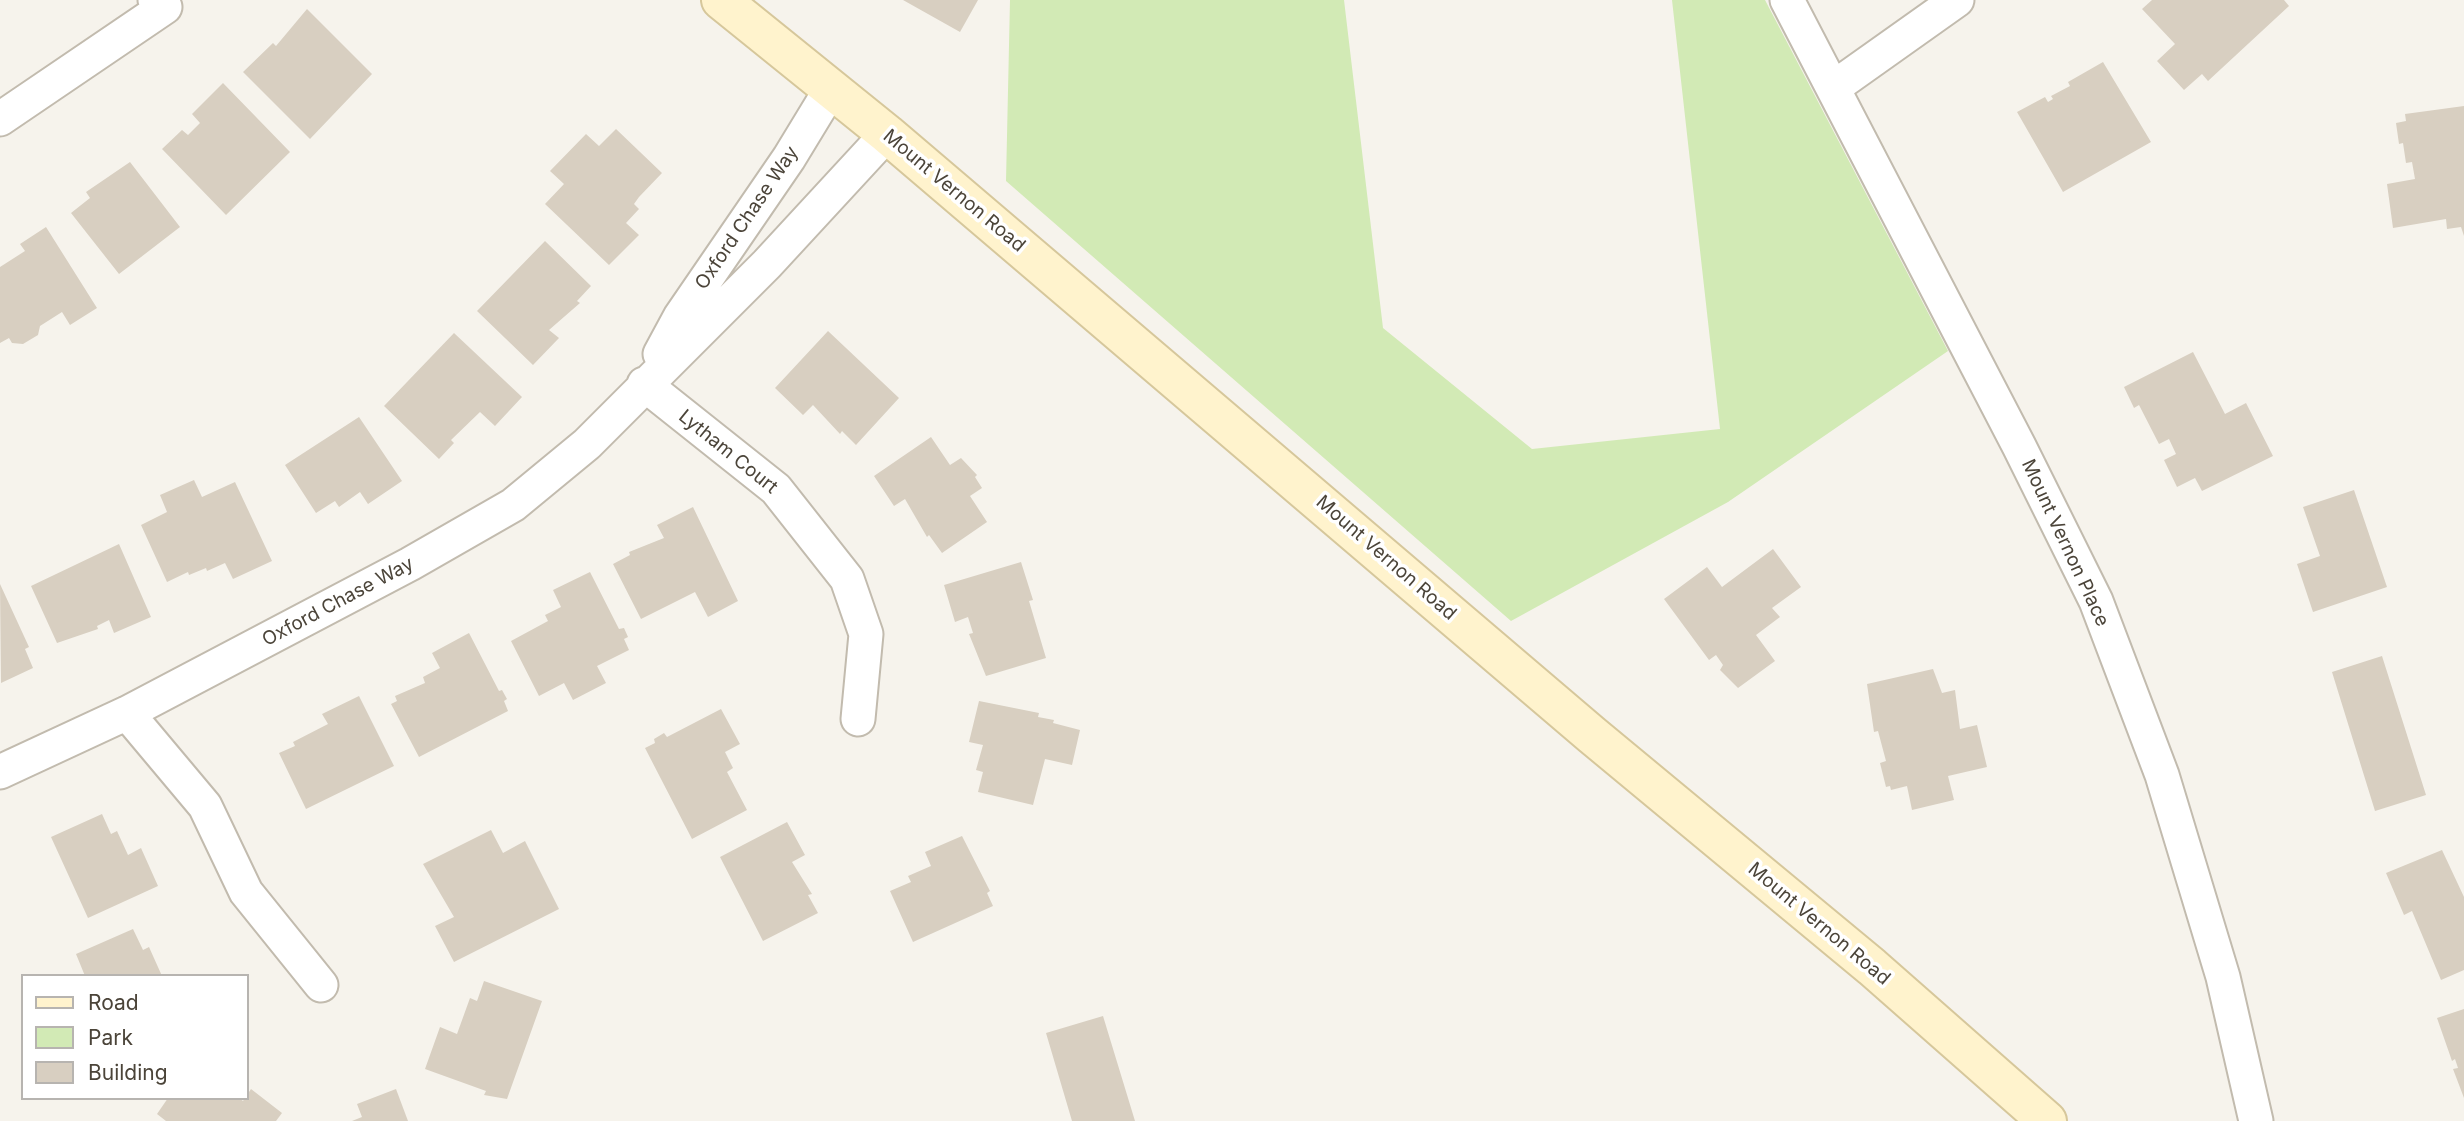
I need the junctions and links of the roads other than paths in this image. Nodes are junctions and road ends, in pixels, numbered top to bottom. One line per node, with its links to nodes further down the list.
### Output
1 (155, 0): 7 (street)
2 (721, 0): 6 (main road, Mount Vernon Road)
3 (1787, 0): 5 (street, Mount Vernon Place)
4 (1957, 0): 5 (street)
5 (1833, 88): 15 (street, Mount Vernon Place)
6 (831, 89): 8 (main road, Mount Vernon Road); 9 (street, Oxford Chase Way)
7 (0, 118)
8 (887, 134): 9 (street, Oxford Chase Way); 14 (main road, Mount Vernon Road)
9 (644, 384): 10 (street, Oxford Chase Way); 11 (street, Lytham Court)
10 (127, 713): 12 (street, Oxford Chase Way); 13 (street)
11 (858, 719)
12 (0, 772)
13 (321, 985)
14 (2047, 1121)
15 (2256, 1121)

